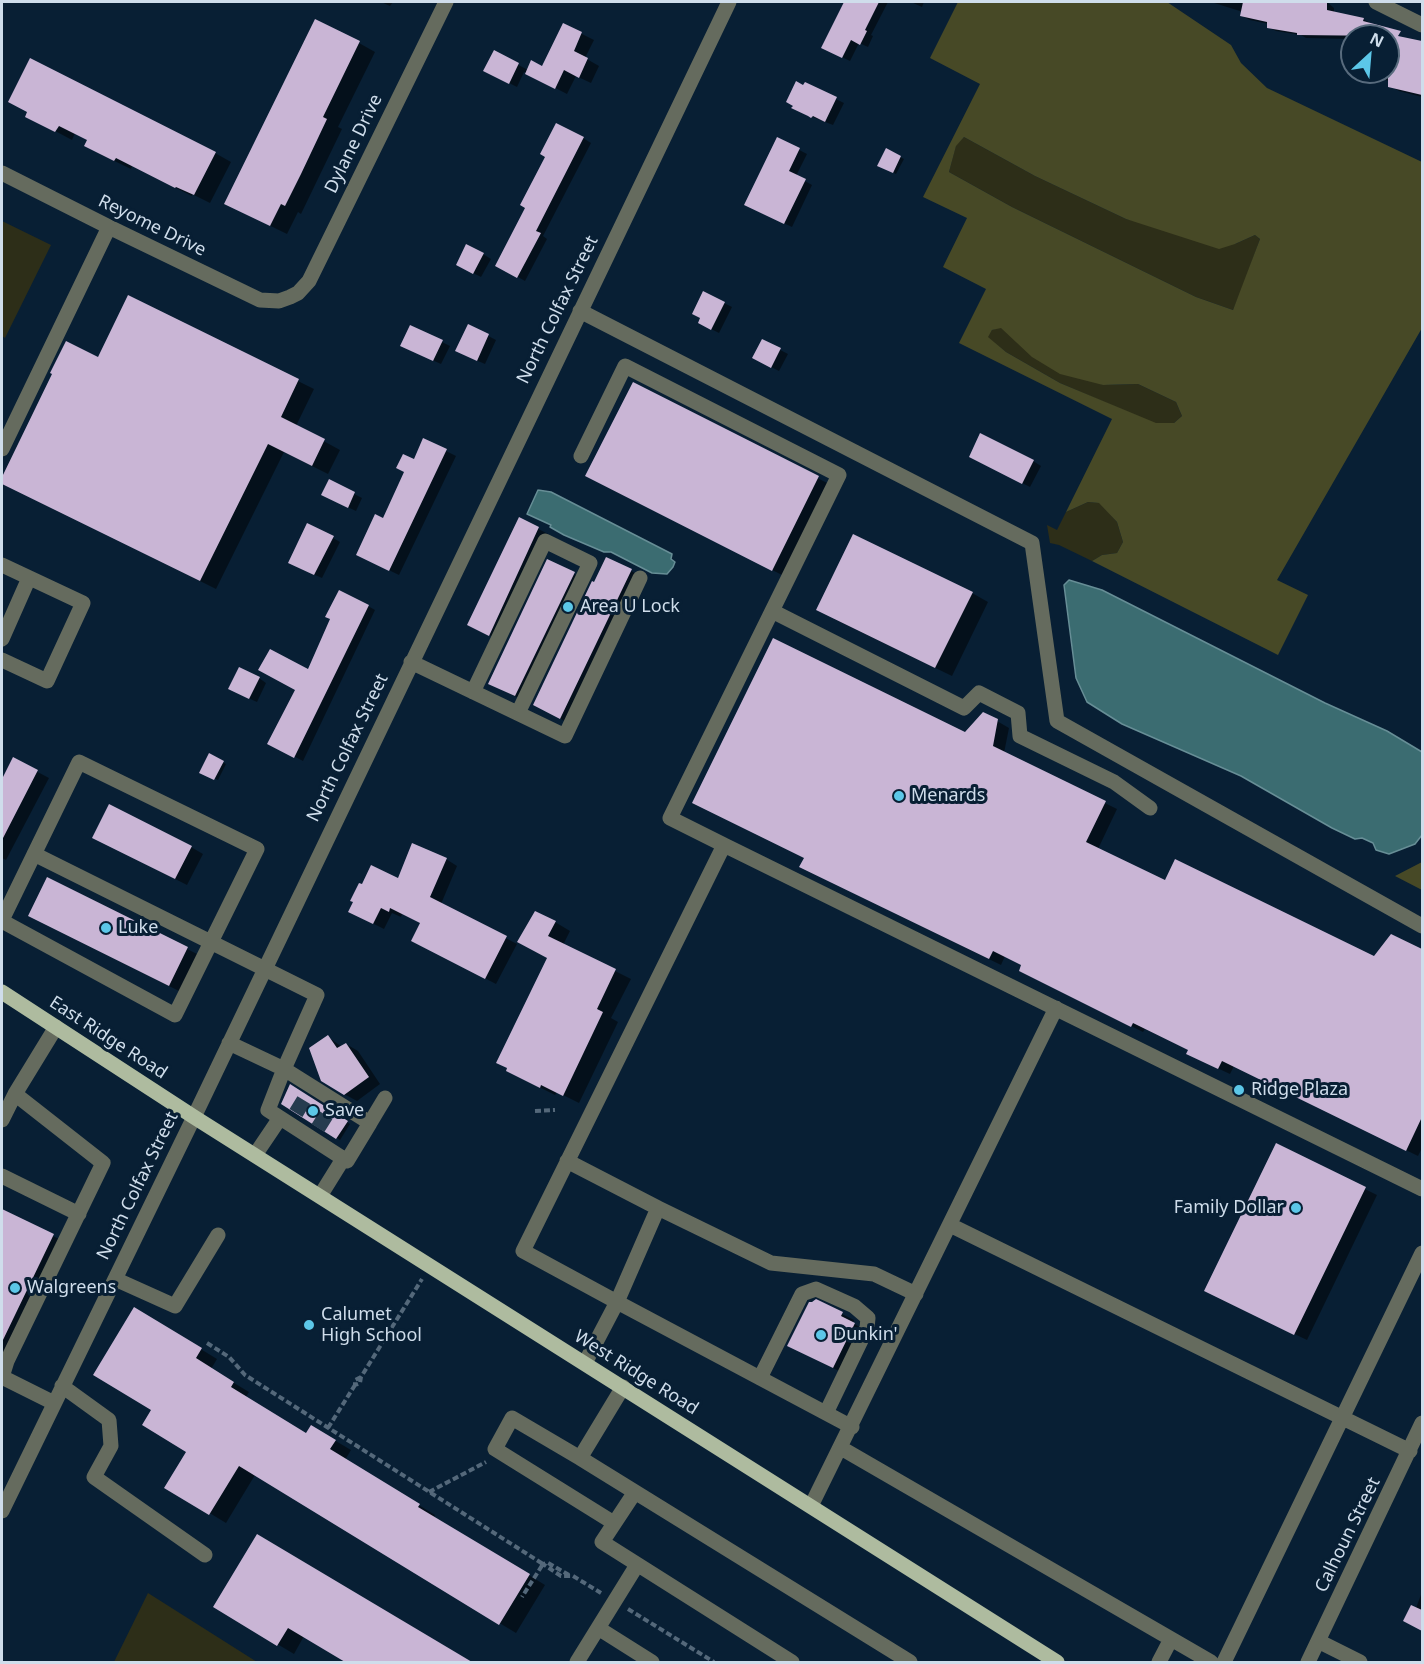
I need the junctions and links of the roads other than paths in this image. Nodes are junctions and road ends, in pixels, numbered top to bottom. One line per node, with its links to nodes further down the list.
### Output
1 (446, 2): 8 (street, Dylane Drive)
2 (729, 2): 9 (street, North Colfax Street)
3 (1376, 2): 4 (street)
4 (1405, 8): 5 (street)
5 (1422, 25)
6 (2, 173): 7 (street, Reyome Drive)
7 (109, 227): 8 (street, Reyome Drive); 10 (street)
8 (290, 297)
9 (580, 311): 18 (street, North Colfax Street); 25 (street)
10 (2, 449)
11 (581, 456): 15 (street)
12 (2, 565): 13 (street)
13 (29, 578): 16 (street); 17 (street)
14 (640, 578): 20 (street)
15 (772, 611): 21 (street); 22 (street)
16 (2, 639)
17 (2, 660)
18 (411, 662): 19 (street); 27 (street, North Colfax Street)
19 (473, 692): 20 (street); 20 (street)
20 (518, 713)
21 (1150, 808)
22 (724, 845): 29 (street); 41 (street)
23 (34, 854): 24 (street); 26 (street); 26 (street)
24 (2, 921): 26 (street)
25 (1422, 926)
26 (211, 942): 27 (street)
27 (264, 968): 31 (street, North Colfax Street); 32 (street)
28 (2, 992): 30 (main road, East Ridge Road)
29 (1056, 1008): 43 (street); 47 (street)
30 (56, 1028): 33 (street); 35 (main road, East Ridge Road)
31 (228, 1043): 32 (street); 35 (street, North Colfax Street)
32 (284, 1069): 36 (street); 38 (street)
33 (15, 1094): 37 (street); 46 (street)
34 (385, 1098): 38 (street)
35 (194, 1116): 39 (main road, West Ridge Road); 50 (street, North Colfax Street)
36 (288, 1118): 39 (street); 40 (street)
37 (2, 1120)
38 (370, 1123): 40 (street)
39 (255, 1155): 44 (main road, West Ridge Road)
40 (343, 1159): 44 (street)
41 (567, 1161): 45 (street); 52 (street)
42 (2, 1176): 46 (street)
43 (1422, 1189)
44 (320, 1196): 53 (main road, West Ridge Road)
45 (658, 1208): 51 (street); 52 (street)
46 (79, 1214): 54 (street)
47 (950, 1225): 51 (street); 60 (street)
48 (218, 1235): 50 (street)
49 (1422, 1253): 60 (street)
50 (115, 1279): 56 (street, North Colfax Street)
51 (916, 1294): 62 (street)
52 (617, 1302): 53 (street); 55 (street)
53 (585, 1363): 57 (main road, West Ridge Road)
54 (2, 1377): 58 (street)
55 (760, 1378): 59 (street); 59 (street)
56 (63, 1386): 58 (street, North Colfax Street); 70 (street)
57 (623, 1387): 65 (street); 67 (main road, West Ridge Road)
58 (54, 1403): 68 (street, North Colfax Street)
59 (826, 1413): 62 (street)
60 (1343, 1418): 64 (street); 82 (street)
61 (1422, 1424): 64 (street, Calhoun Street)
62 (852, 1426): 63 (street)
63 (841, 1448): 67 (street); 73 (street)
64 (1410, 1451): 74 (street, Calhoun Street)
65 (580, 1458): 66 (street); 69 (street)
66 (635, 1492): 69 (street); 78 (street)
67 (811, 1506): 79 (main road, West Ridge Road)
68 (2, 1511)
69 (614, 1523): 71 (street)
70 (205, 1555)
71 (637, 1564): 72 (street); 77 (street)
72 (598, 1628): 75 (street); 76 (street)
73 (1171, 1639): 80 (street); 81 (street)
74 (1318, 1641): 83 (street, Calhoun Street); 84 (street)
75 (577, 1662)
76 (652, 1662)
77 (792, 1662)
78 (910, 1662)
79 (1057, 1662)
80 (1159, 1662)
81 (1211, 1662)
82 (1224, 1662)
83 (1308, 1662)
84 (1360, 1662)

